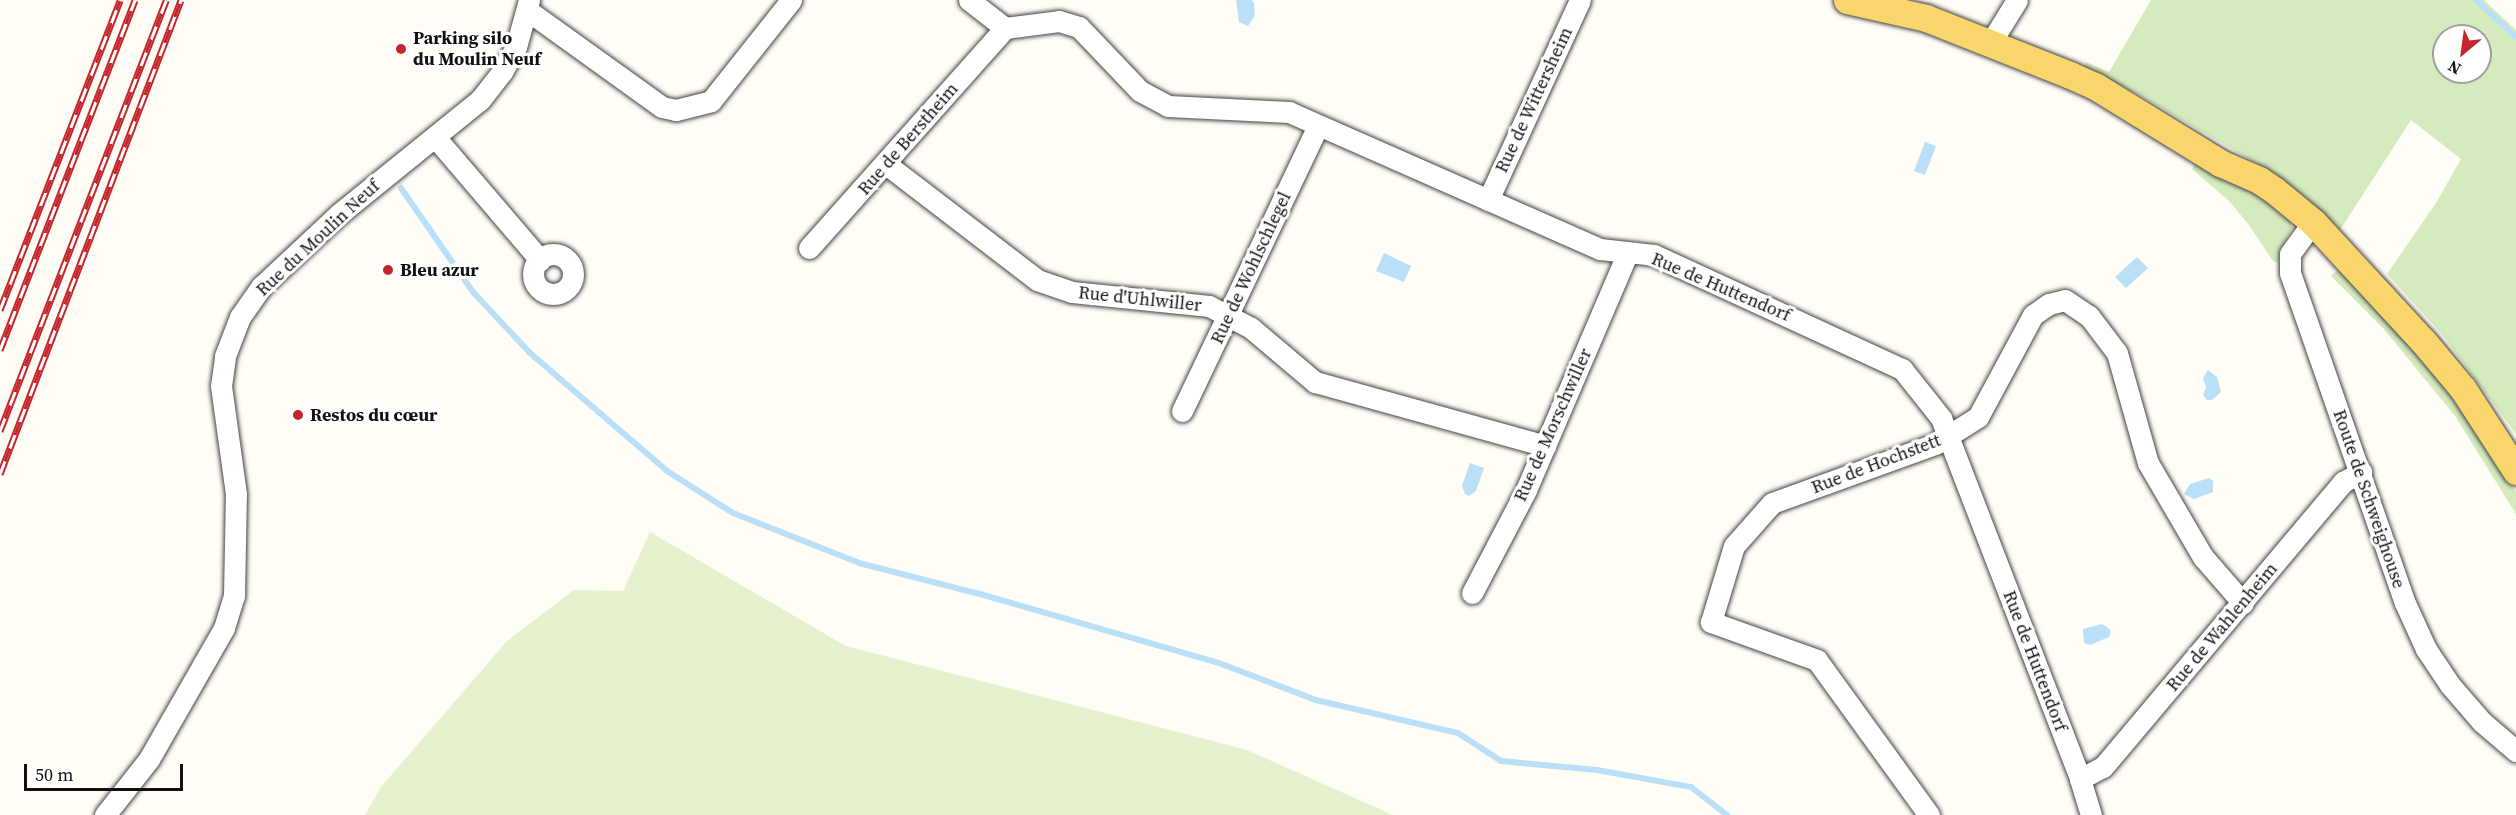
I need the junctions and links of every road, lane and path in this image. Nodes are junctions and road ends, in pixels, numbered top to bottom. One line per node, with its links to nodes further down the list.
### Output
1 (791, 0): 6 (street)
2 (969, 0): 7 (street)
3 (1580, 0): 12 (street, Rue de Wittersheim)
4 (1848, 0): 8 (main road)
5 (2017, 0): 8 (street)
6 (528, 5): 10 (street, Rue du Moulin Neuf)
7 (1005, 28): 9 (street, Rue de Huttendorf); 11 (street, Rue de Berstheim)
8 (1991, 42): 13 (main road)
9 (1318, 126): 12 (street, Rue de Huttendorf); 17 (street, Rue de Wohlschlegel)
10 (435, 137): 16 (street); 27 (street, Rue du Moulin Neuf)
11 (886, 164): 14 (street, Rue de Berstheim); 17 (street, Rue d'Uhlwiller)
12 (1488, 200): 15 (street, Rue de Huttendorf)
13 (2313, 222): 21 (main road); 22 (street, Route de Schweighouse)
14 (809, 248)
15 (1627, 254): 19 (street, Rue de Huttendorf); 20 (street, Rue de Morschwiller)
16 (540, 260)
17 (1230, 315): 18 (street, Rue de Wohlschlegel); 20 (street, Rue d'Uhlwiller)
18 (1182, 411)
19 (1949, 437): 24 (street, Rue de Hochstett); 26 (street, Rue de Huttendorf); 28 (street, Rue de Hochstett)
20 (1545, 446): 23 (street, Rue de Morschwiller)
21 (2516, 471)
22 (2361, 472): 24 (street, Rue de Wahlenheim); 25 (street, Route de Schweighouse)
23 (1472, 593)
24 (2243, 603): 26 (street, Rue de Wahlenheim)
25 (2516, 751)
26 (2080, 779): 29 (street, Rue de Huttendorf)
27 (105, 815)
28 (1929, 815)
29 (2091, 815)

